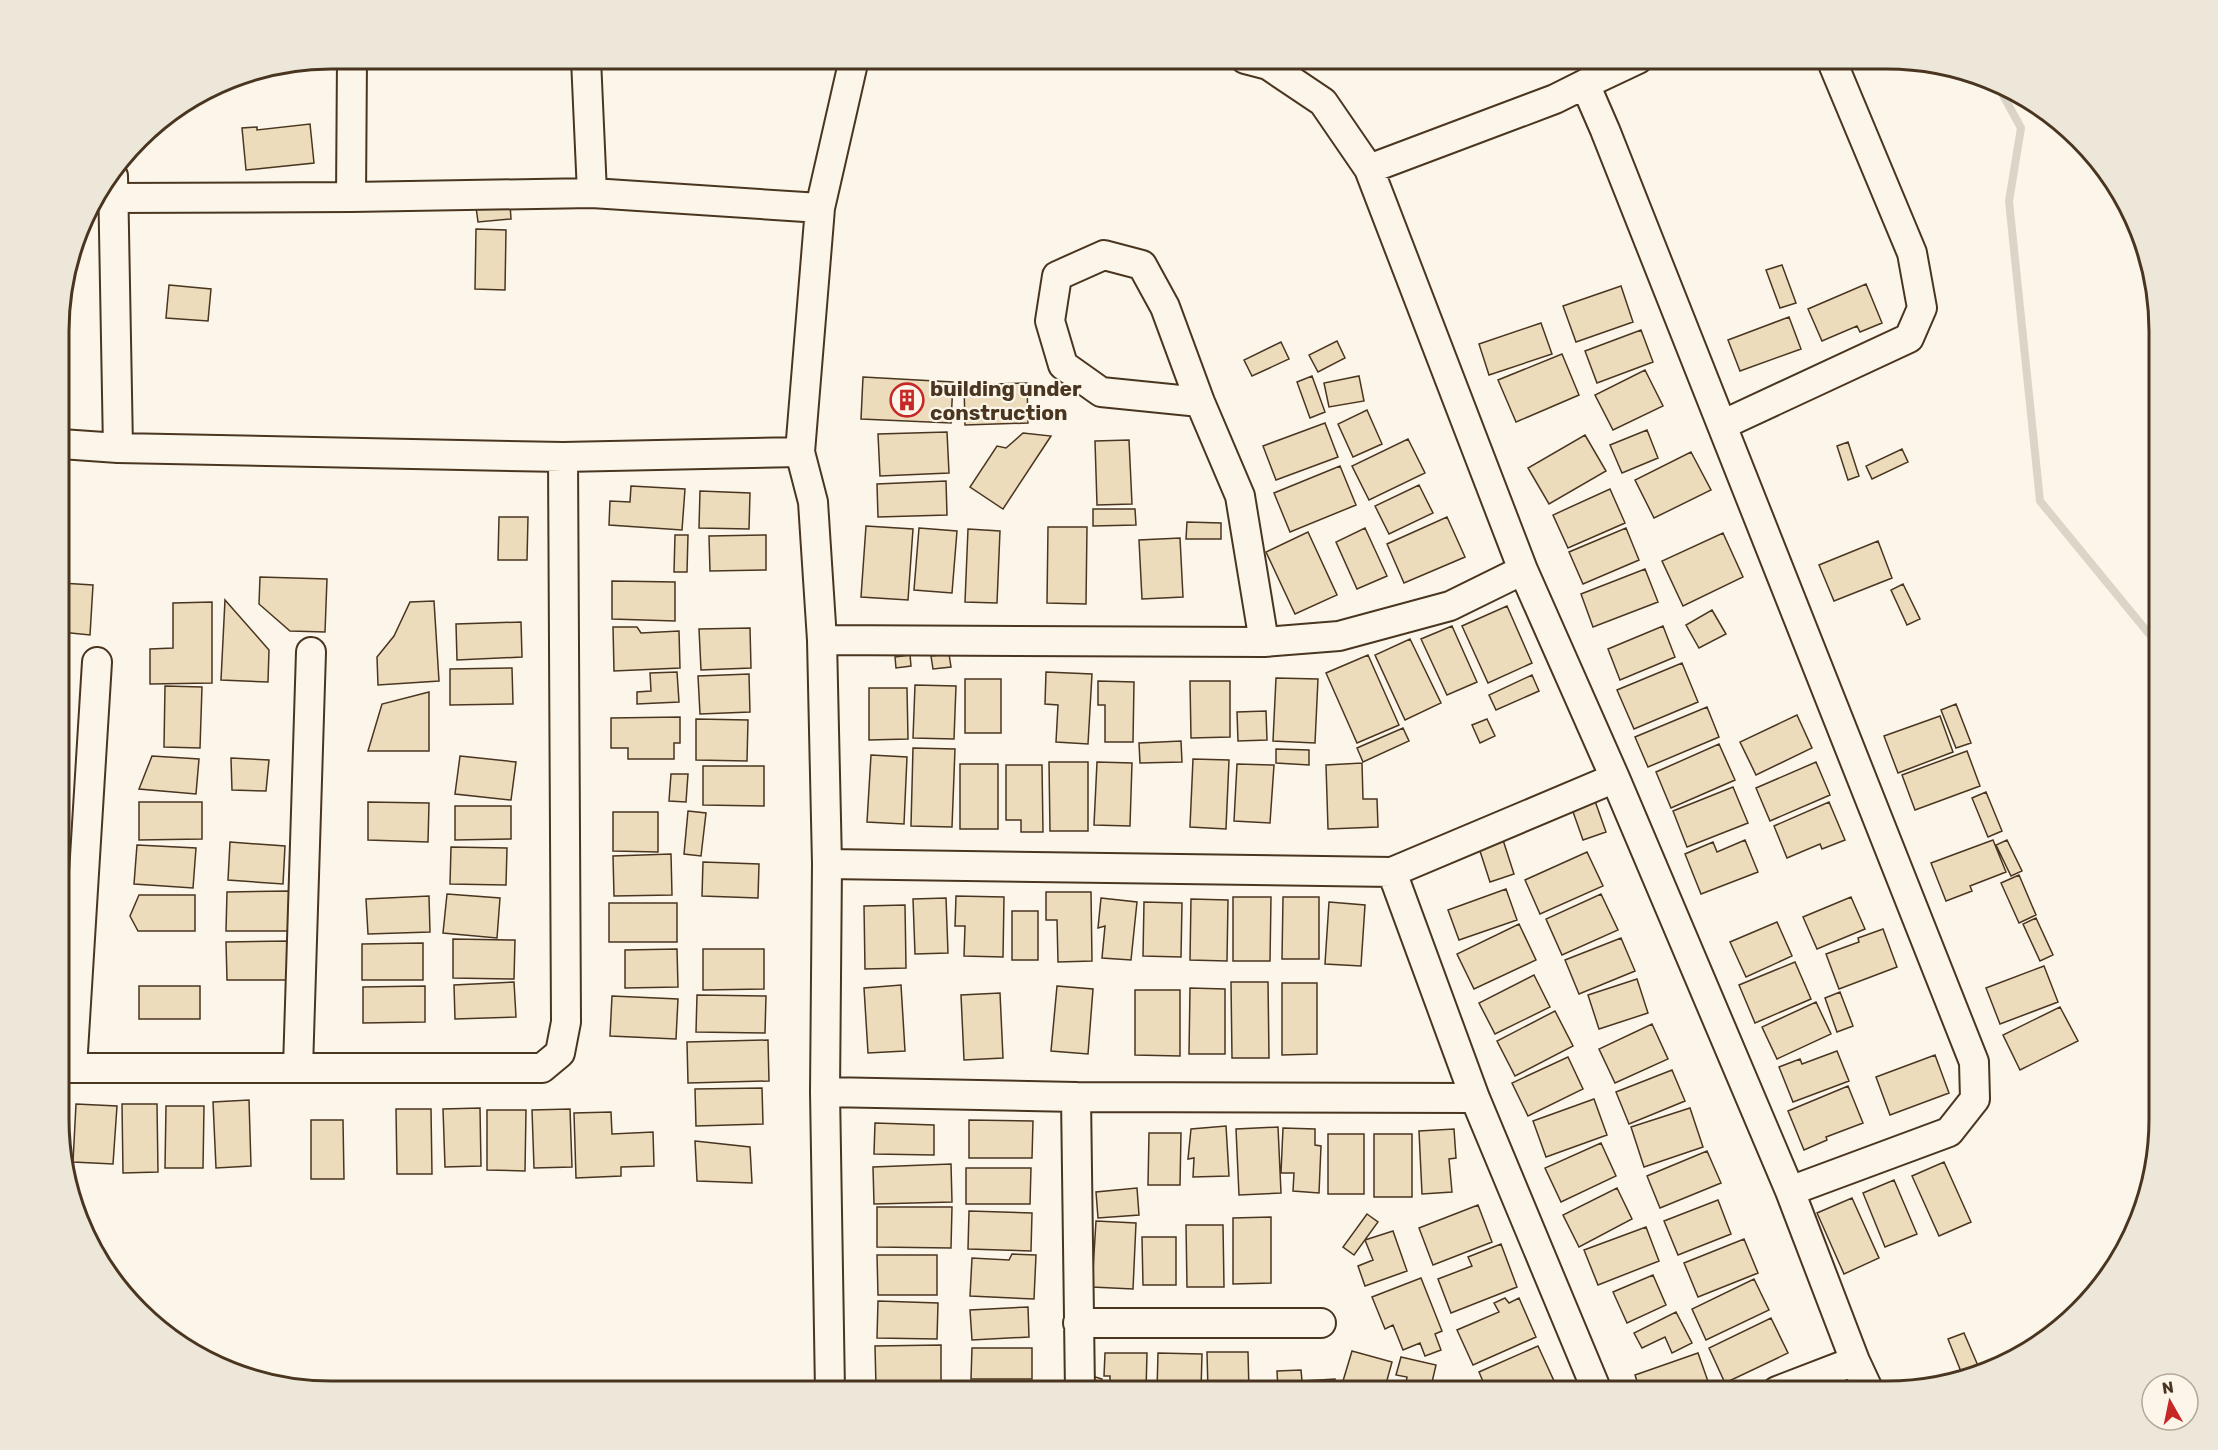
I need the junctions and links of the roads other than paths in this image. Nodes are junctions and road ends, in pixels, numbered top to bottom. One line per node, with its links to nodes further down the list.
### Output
1 (352, 69): 11 (street)
2 (586, 69): 10 (street)
3 (852, 69): 12 (street)
4 (1274, 69): 8 (street)
5 (1616, 69): 7 (street)
6 (1836, 69): 14 (street)
7 (1585, 84): 8 (street); 14 (street)
8 (1369, 169): 19 (street)
9 (113, 187): 11 (street); 16 (street)
10 (592, 194): 11 (street); 12 (street)
11 (351, 197)
12 (820, 208): 17 (street)
13 (1200, 402): 13 (street); 21 (street)
14 (1722, 425): 33 (street)
15 (69, 445): 16 (street)
16 (118, 448): 18 (street)
17 (800, 452): 18 (street); 20 (street)
18 (563, 458): 29 (street)
19 (1523, 570): 21 (street); 24 (street)
20 (822, 639): 21 (street); 25 (street)
21 (1264, 642)
22 (311, 652): 29 (street)
23 (97, 662): 27 (street)
24 (1615, 778): 26 (street); 33 (street)
25 (826, 864): 26 (street); 30 (street)
26 (1392, 872): 32 (street)
27 (69, 1041)
28 (69, 1068): 29 (street)
29 (298, 1068)
30 (825, 1092): 31 (street); 37 (street)
31 (1076, 1097): 32 (street); 34 (street)
32 (1476, 1098): 39 (street)
33 (1790, 1191): 36 (street)
34 (1078, 1323): 35 (street); 38 (street)
35 (1321, 1323)
36 (1855, 1361): 40 (street); 41 (street)
37 (830, 1381)
38 (1080, 1381)
39 (1593, 1381)
40 (1803, 1381)
41 (1864, 1381)

